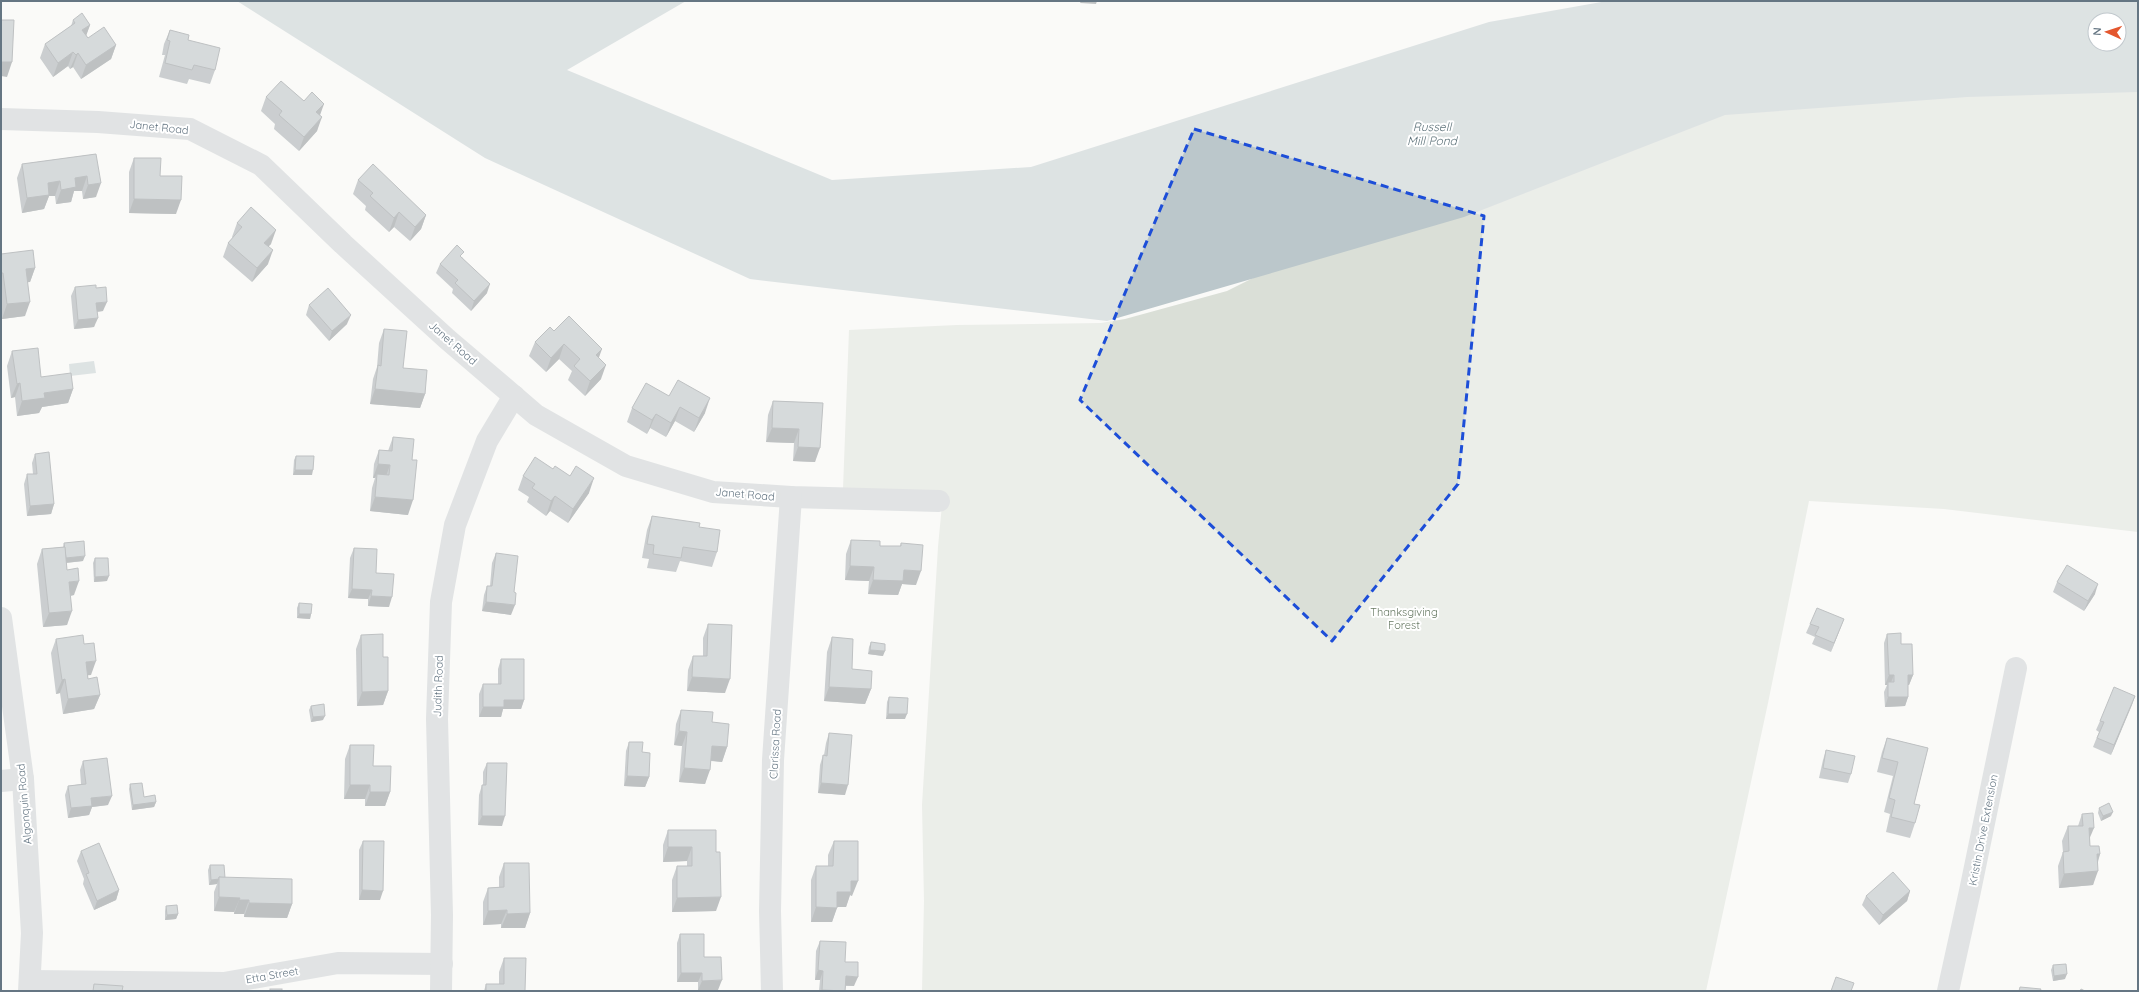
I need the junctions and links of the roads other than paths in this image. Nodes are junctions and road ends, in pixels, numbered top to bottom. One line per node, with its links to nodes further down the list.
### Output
1 (1, 119): 2 (street, Janet Road)
2 (514, 396): 3 (street, Janet Road); 9 (street, Judith Road)
3 (791, 497): 4 (street, Janet Road); 12 (street, Clarissa Road)
4 (940, 501)
5 (1, 618): 7 (street, Algonquin Road)
6 (2016, 668): 13 (street, Kristin Drive Extension)
7 (23, 779): 8 (street); 10 (street, Algonquin Road)
8 (1, 781)
9 (442, 964): 10 (street, Etta Street); 11 (street, Judith Road)
10 (30, 986)
11 (442, 991)
12 (772, 991)
13 (1948, 991)

